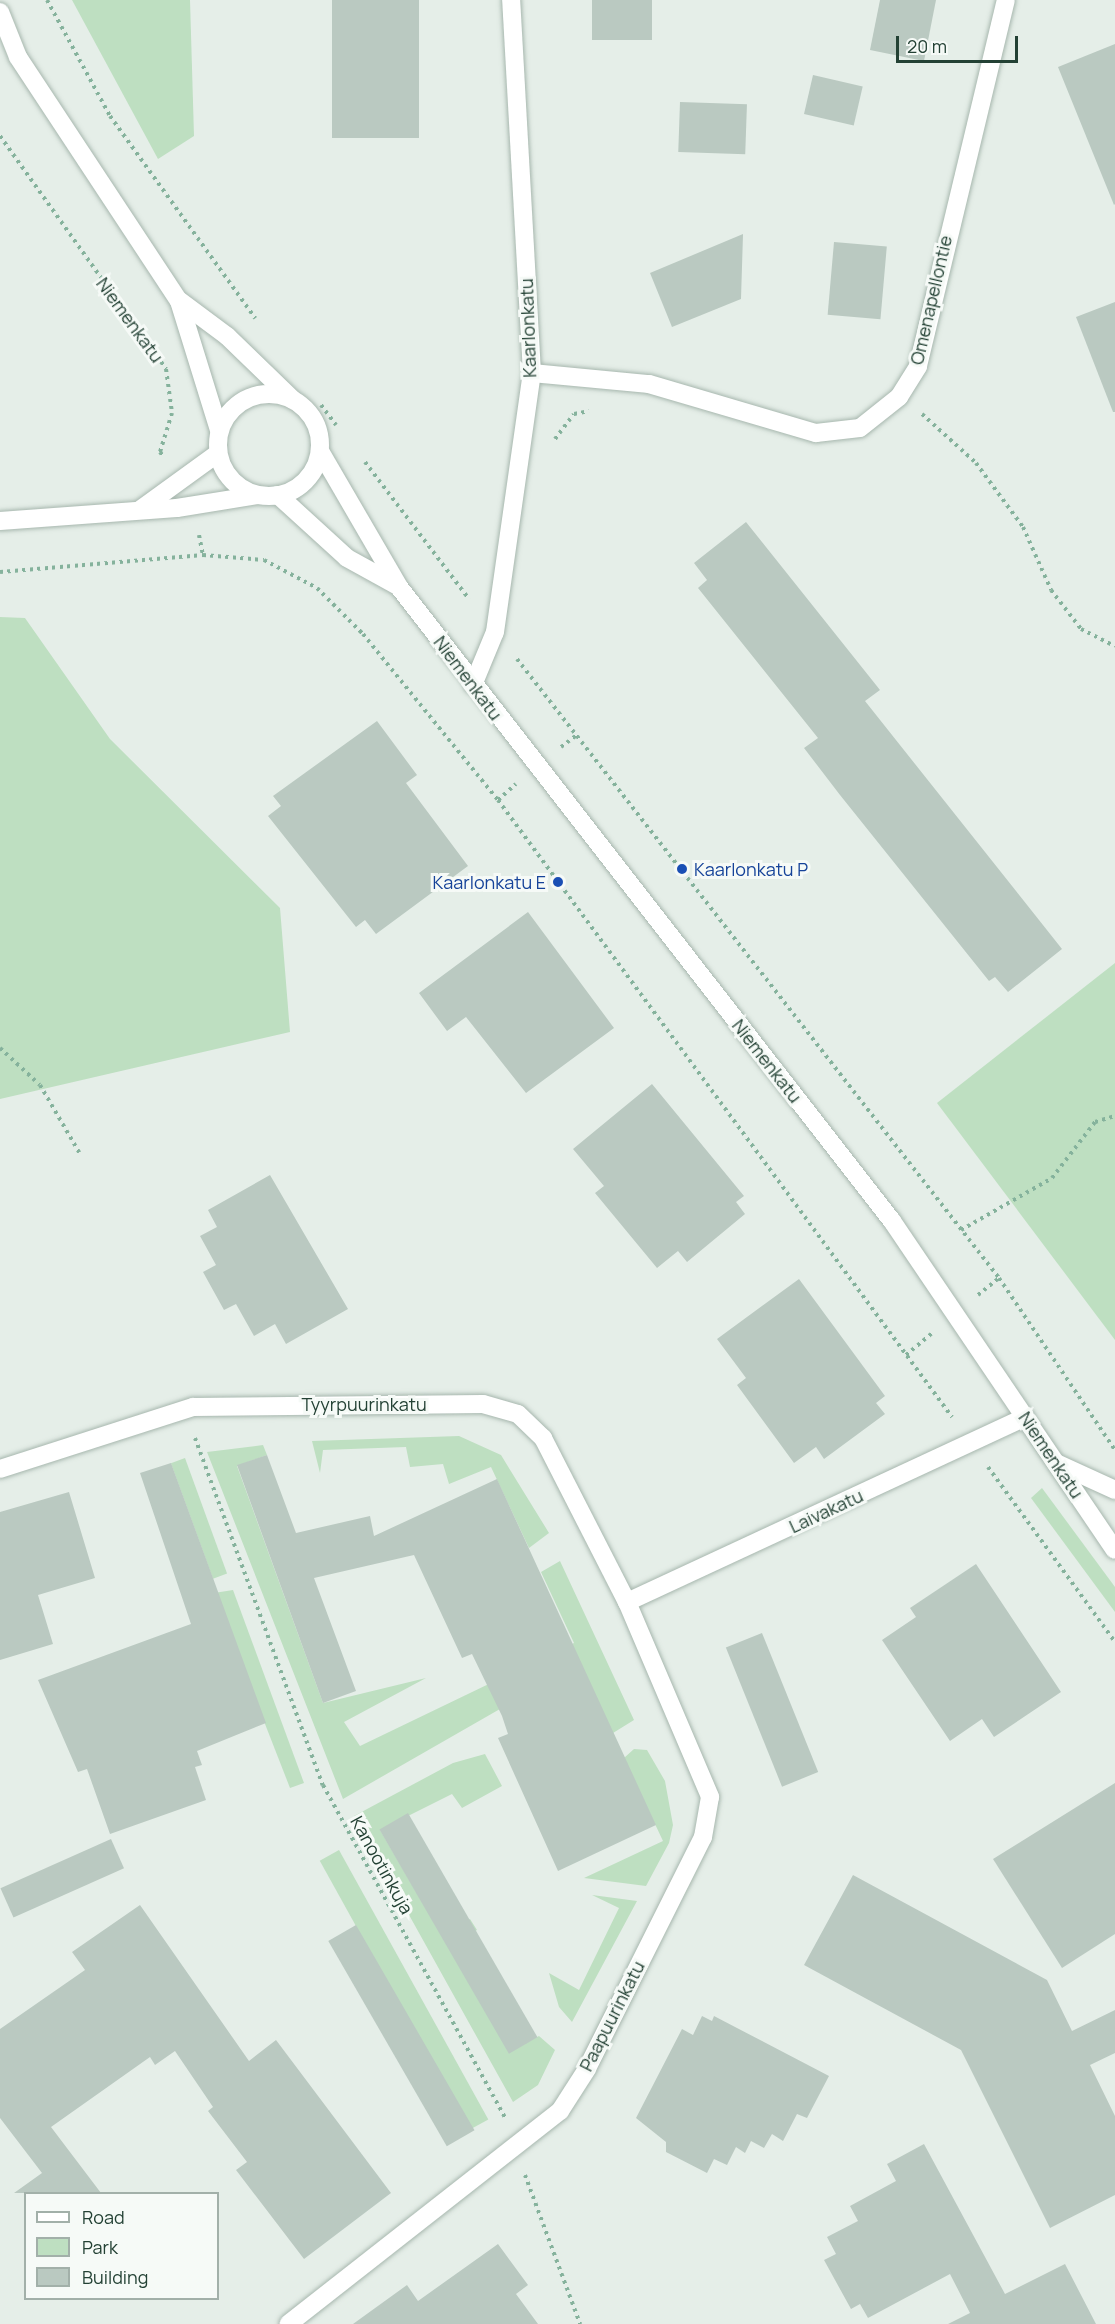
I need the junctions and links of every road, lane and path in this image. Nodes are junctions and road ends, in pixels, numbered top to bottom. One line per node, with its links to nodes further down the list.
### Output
1 (47, 0): 7 (path)
2 (511, 0): 8 (street, Kaarlonkatu)
3 (1006, 0): 9 (street, Omenapellontie)
4 (0, 12): 6 (street)
5 (0, 136): 22 (path, Niemenkatu)
6 (179, 301): 10 (street); 17 (street)
7 (263, 328)
8 (532, 373): 9 (street, Omenapellontie); 31 (street, Kaarlonkatu)
9 (899, 397): 14 (path)
10 (294, 400): 17 (street); 19 (street)
11 (319, 402): 16 (path)
12 (928, 404): 14 (path)
13 (593, 410): 18 (path)
14 (920, 412): 15 (path); 32 (path)
15 (913, 420)
16 (339, 429)
17 (219, 430): 20 (street)
18 (550, 445)
19 (320, 451): 24 (street); 30 (street, Niemenkatu)
20 (218, 453): 22 (street); 23 (street)
21 (360, 457): 31 (path)
22 (183, 482): 26 (street)
23 (257, 495): 24 (street); 25 (street)
24 (278, 495): 30 (street, Niemenkatu)
25 (194, 506): 26 (street); 28 (path)
26 (140, 510): 27 (street)
27 (0, 520)
28 (203, 555): 29 (path); 42 (path)
29 (0, 572)
30 (399, 587): 35 (street, Niemenkatu)
31 (495, 632): 34 (path); 35 (street, Kaarlonkatu)
32 (1115, 646)
33 (520, 652): 34 (path)
34 (520, 663): 39 (path)
35 (472, 685): 41 (street, Niemenkatu)
36 (0, 1048): 38 (path)
37 (1115, 1116): 39 (path)
38 (79, 1152)
39 (961, 1230): 43 (path)
40 (193, 1407): 45 (street, Tyyrpuurinkatu); 48 (street, Tyyrpuurinkatu); 50 (path, Kanootinkuja)
41 (1025, 1417): 42 (street, Laivakatu); 44 (street, Niemenkatu)
42 (971, 1445): 48 (street, Laivakatu); 49 (path)
43 (1115, 1450)
44 (1056, 1463): 46 (street); 47 (street, Niemenkatu)
45 (0, 1469)
46 (1115, 1490)
47 (1115, 1550)
48 (627, 1602): 50 (street, Paapuurinkatu)
49 (1115, 1642)
50 (515, 2150): 51 (street, Paapuurinkatu); 52 (path, Kanootinkuja)
51 (288, 2324)
52 (580, 2324)

